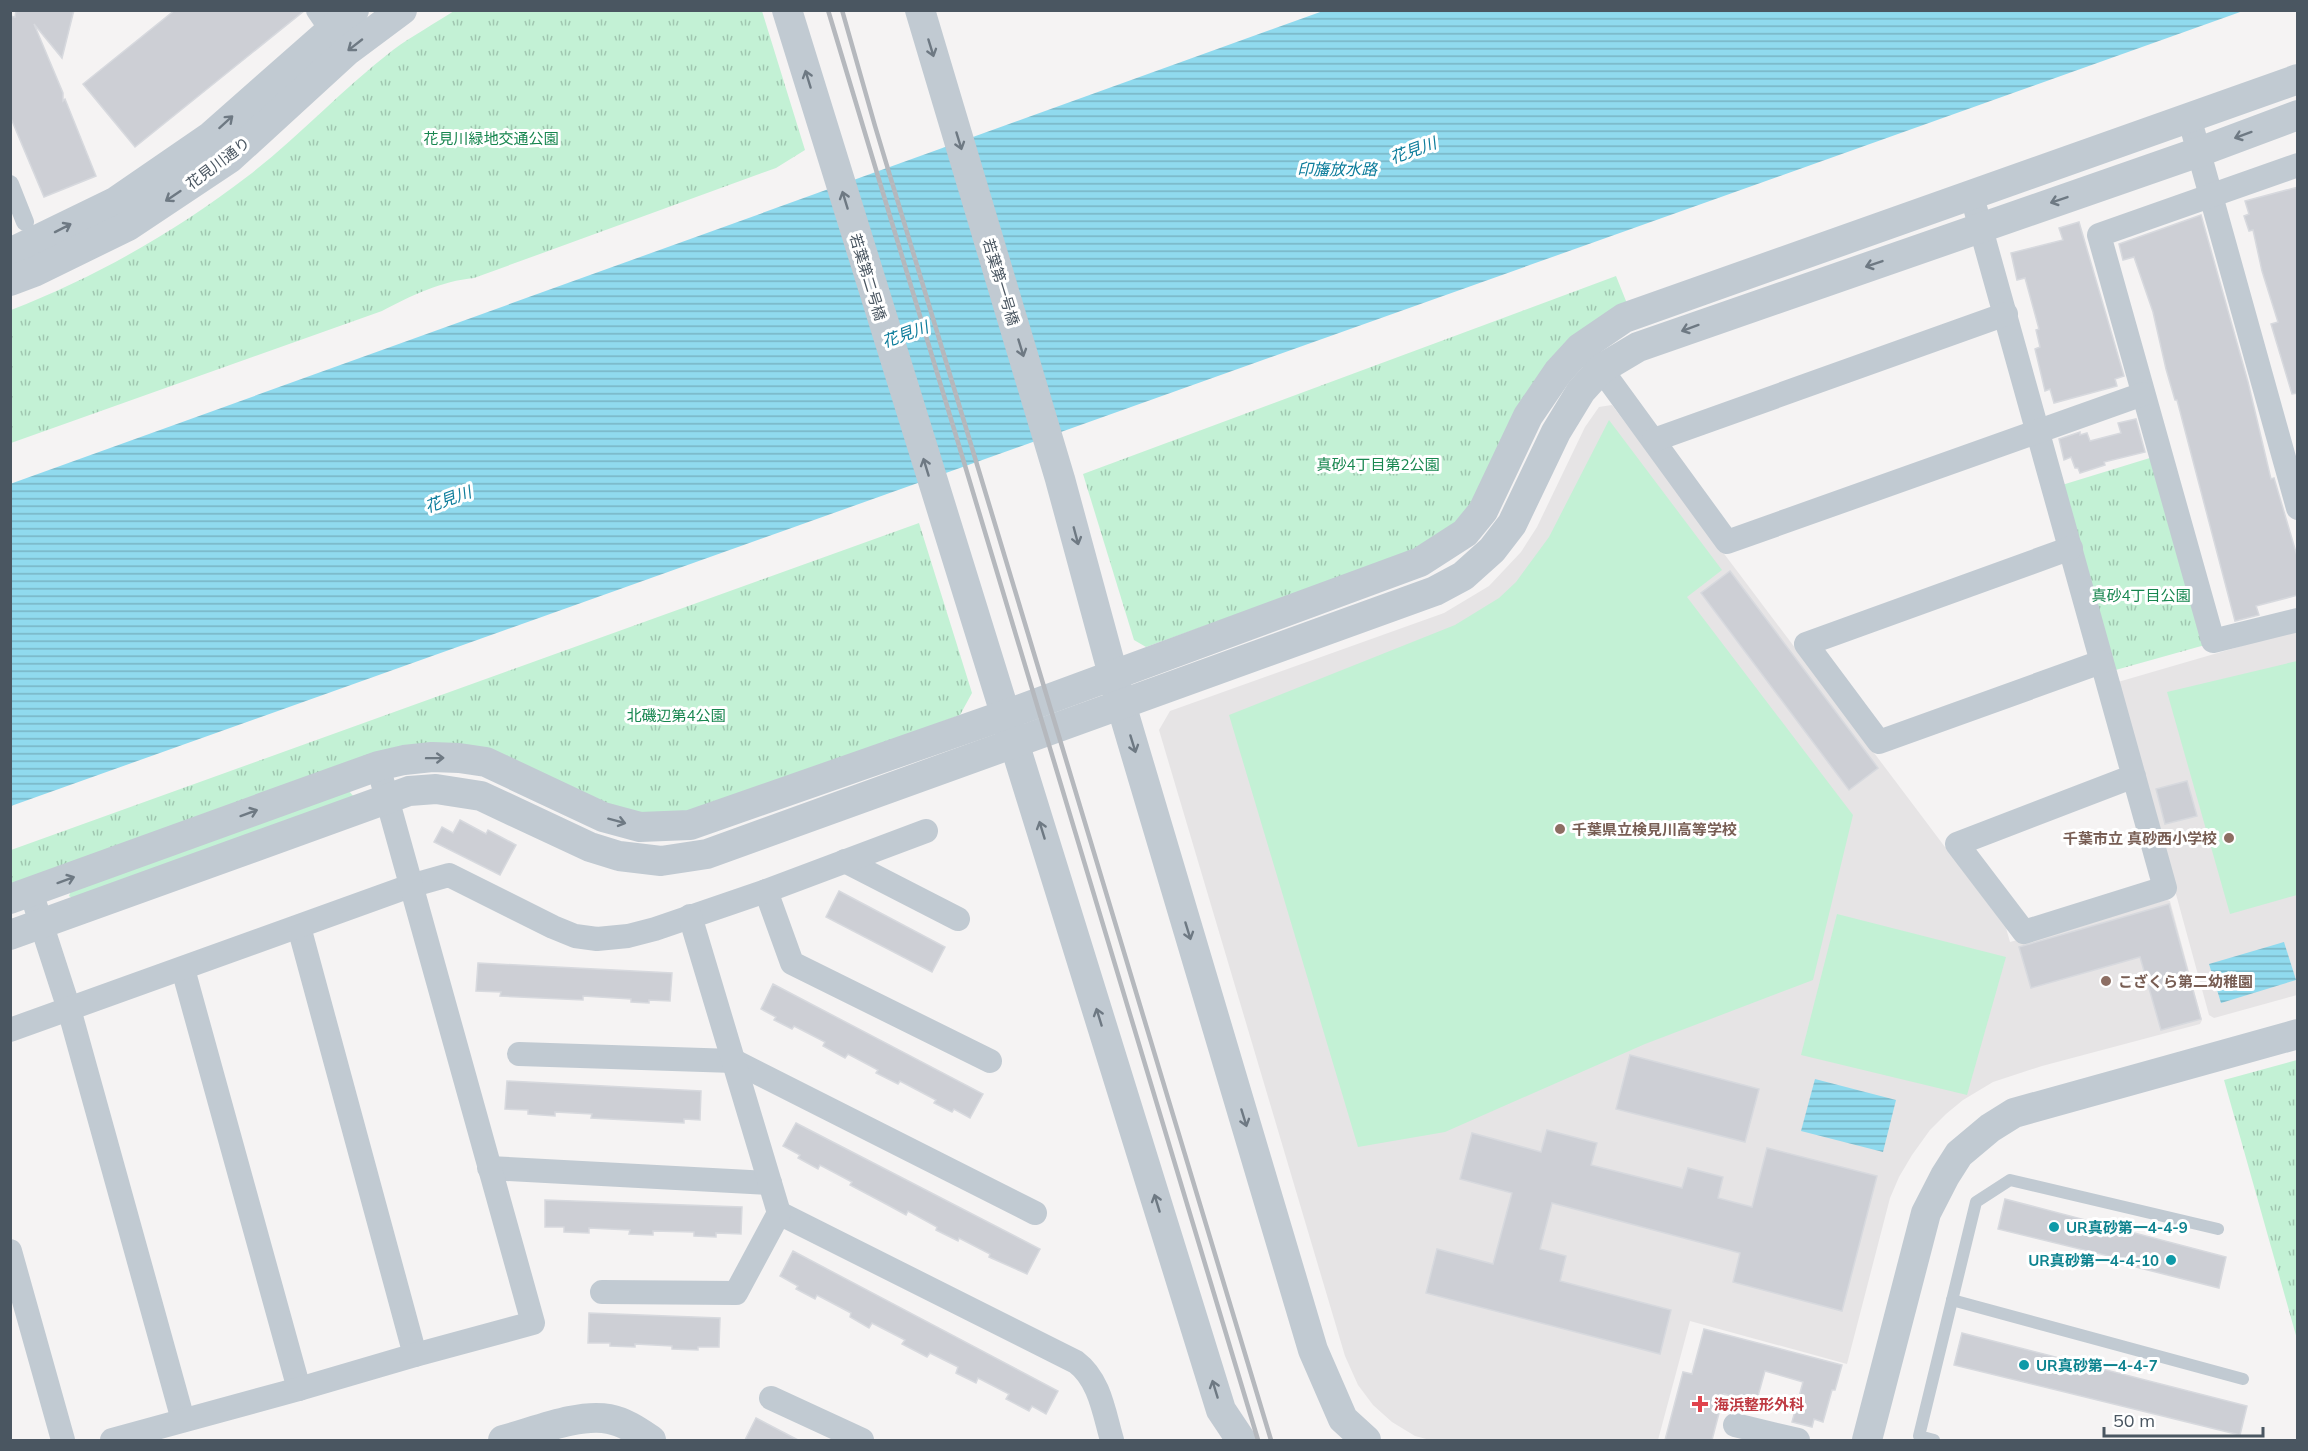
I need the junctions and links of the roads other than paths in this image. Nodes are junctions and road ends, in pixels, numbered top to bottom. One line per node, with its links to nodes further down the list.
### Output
1 (354, 10): 5 (street, 花見川通り)
2 (402, 10): 17 (street, 花見川通り, one-way to 17)
3 (787, 10): 29 (street, 若葉第二号橋, one-way to 3)
4 (920, 10): 27 (street, 若葉第一号橋, one-way to 27)
5 (325, 20): 16 (street, 花見川通り, one-way to 5)
6 (2298, 79): 8 (street)
7 (2298, 115): 9 (street, one-way to 9)
8 (2189, 117): 9 (street); 12 (street)
9 (2199, 152): 13 (street); 15 (street, one-way to 15)
10 (2298, 165): 13 (street)
11 (10, 184): 14 (street)
12 (1971, 193): 15 (street); 19 (street)
13 (2211, 196): 20 (street); 23 (street)
14 (25, 222)
15 (1981, 227): 18 (street); 19 (street, one-way to 19)
16 (10, 253)
17 (10, 281)
18 (2006, 314): 21 (street); 22 (street)
19 (1591, 358): 22 (street); 27 (street); 28 (street)
20 (2144, 394): 21 (street); 25 (street)
21 (2038, 430): 22 (street); 24 (street)
22 (1654, 440)
23 (2298, 508)
24 (2071, 548): 26 (street); 26 (street)
25 (2298, 620)
26 (2101, 662): 32 (street)
27 (1113, 675): 28 (street, 若葉第一号橋); 29 (street)
28 (1121, 704): 30 (street); 72 (street, 若葉第一号橋, one-way to 72)
29 (1005, 715): 30 (street, 若葉第二号橋); 31 (street, one-way to 29)
30 (1015, 744): 33 (street); 71 (street, 若葉第二号橋, one-way to 30)
31 (378, 766): 33 (street); 38 (street, one-way to 31)
32 (2134, 776): 32 (street)
33 (385, 798): 36 (street); 41 (street)
34 (926, 831): 35 (street)
35 (845, 861): 37 (street); 40 (street)
36 (410, 886): 39 (street); 42 (street); 51 (street)
37 (766, 891): 39 (street); 49 (street)
38 (21, 896): 41 (street)
39 (690, 916): 50 (street)
40 (958, 919)
41 (43, 924): 43 (street); 45 (street)
42 (299, 927): 44 (street); 59 (street)
43 (10, 935)
44 (183, 969): 45 (street); 61 (street)
45 (69, 1009): 46 (street); 63 (street)
46 (10, 1030)
47 (2298, 1034): 74 (street)
48 (519, 1054): 50 (street)
49 (990, 1060)
50 (734, 1061): 52 (street); 54 (street)
51 (489, 1168): 52 (street); 59 (street)
52 (770, 1183): 53 (street)
53 (779, 1213): 57 (street); 70 (street)
54 (1035, 1213)
55 (2218, 1229): 58 (lane)
56 (10, 1251): 65 (street)
57 (602, 1292)
58 (1952, 1300): 60 (lane); 75 (lane)
59 (415, 1354): 61 (street)
60 (2243, 1380)
61 (299, 1389): 63 (street)
62 (771, 1398): 69 (street)
63 (183, 1420): 66 (street)
64 (1735, 1425): 73 (street)
65 (63, 1440)
66 (112, 1440)
67 (503, 1440): 68 (street)
68 (651, 1440)
69 (862, 1440)
70 (1112, 1440)
71 (1241, 1440)
72 (1366, 1440)
73 (1798, 1440)
74 (1867, 1440)
75 (1934, 1440)

